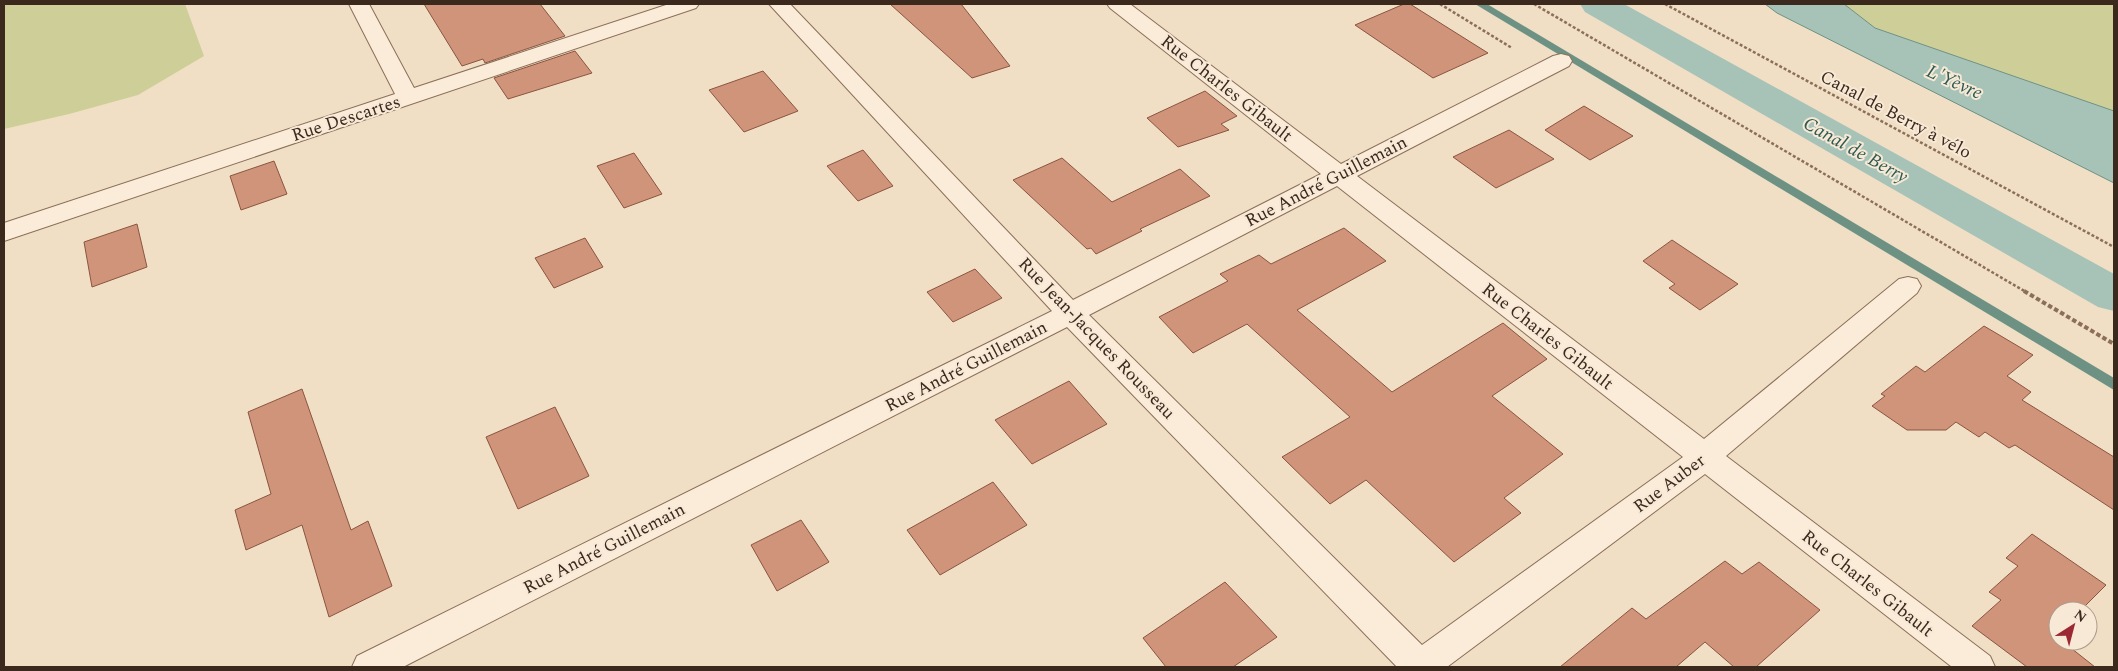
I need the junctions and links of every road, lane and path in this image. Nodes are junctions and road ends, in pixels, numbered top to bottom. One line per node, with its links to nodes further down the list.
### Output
1 (359, 4): 9 (street)
2 (689, 4): 9 (street, Rue Descartes)
3 (779, 4): 14 (street, Rue Jean-Jacques Rousseau)
4 (1117, 4): 10 (street, Rue Charles Gibault)
5 (1440, 4): 8 (path)
6 (1534, 4): 15 (path)
7 (1665, 4): 12 (path, Canal de Berry à vélo)
8 (1553, 65): 10 (street, Rue André Guillemain)
9 (408, 97): 11 (street, Rue Descartes)
10 (1339, 175): 14 (street, Rue André Guillemain); 16 (street, Rue Charles Gibault)
11 (4, 232)
12 (2114, 247)
13 (1908, 286): 16 (street, Rue Auber)
14 (1070, 313): 17 (street, Rue André Guillemain); 18 (street, Rue Jean-Jacques Rousseau)
15 (2114, 344)
16 (1705, 457): 18 (street, Rue Auber); 19 (street, Rue Charles Gibault)
17 (369, 667)
18 (1420, 667)
19 (1978, 667)

